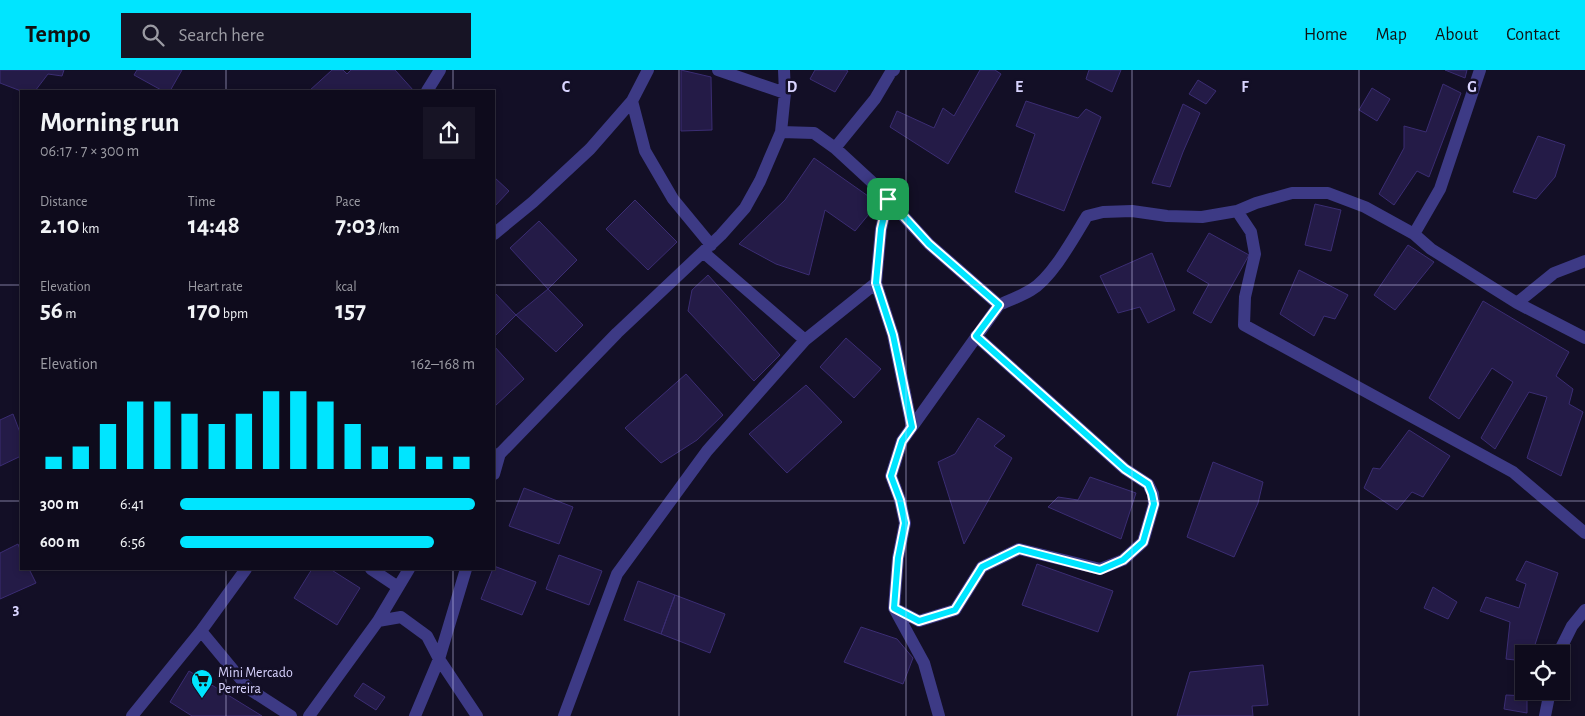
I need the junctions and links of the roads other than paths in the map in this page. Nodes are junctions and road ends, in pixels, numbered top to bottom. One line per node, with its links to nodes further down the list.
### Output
1 (440, 70): 7 (street)
2 (648, 70): 9 (street)
3 (718, 70): 8 (street)
4 (784, 70): 8 (street)
5 (894, 70): 11 (street)
6 (1480, 70): 15 (street)
7 (428, 90)
8 (785, 93): 10 (street)
9 (632, 101): 14 (street); 16 (street)
10 (781, 132): 11 (street); 16 (street)
11 (835, 148): 12 (street)
12 (888, 199): 18 (street); 20 (street)
13 (1237, 211): 15 (street); 20 (street); 26 (street)
14 (495, 233)
15 (1414, 234): 19 (street)
16 (707, 249): 23 (street); 25 (street)
17 (1585, 261): 19 (street)
18 (876, 283): 23 (street); 24 (street)
19 (1517, 303): 22 (street)
20 (999, 305): 21 (street)
21 (976, 336): 24 (street); 32 (street)
22 (1585, 338)
23 (805, 340): 44 (street)
24 (912, 427): 32 (street)
25 (497, 456)
26 (1585, 533)
27 (245, 570): 35 (street)
28 (372, 570): 31 (street)
29 (408, 570): 31 (street)
30 (466, 570): 37 (street)
31 (398, 587): 34 (street)
32 (894, 608): 45 (street)
33 (1585, 610): 36 (street)
34 (378, 621): 37 (street); 41 (street)
35 (202, 631): 39 (street); 40 (street)
36 (1562, 645)
37 (439, 659): 42 (street); 43 (street)
38 (1549, 700): 46 (street)
39 (132, 716)
40 (291, 716)
41 (309, 716)
42 (415, 716)
43 (477, 716)
44 (564, 716)
45 (939, 716)
46 (1546, 716)

